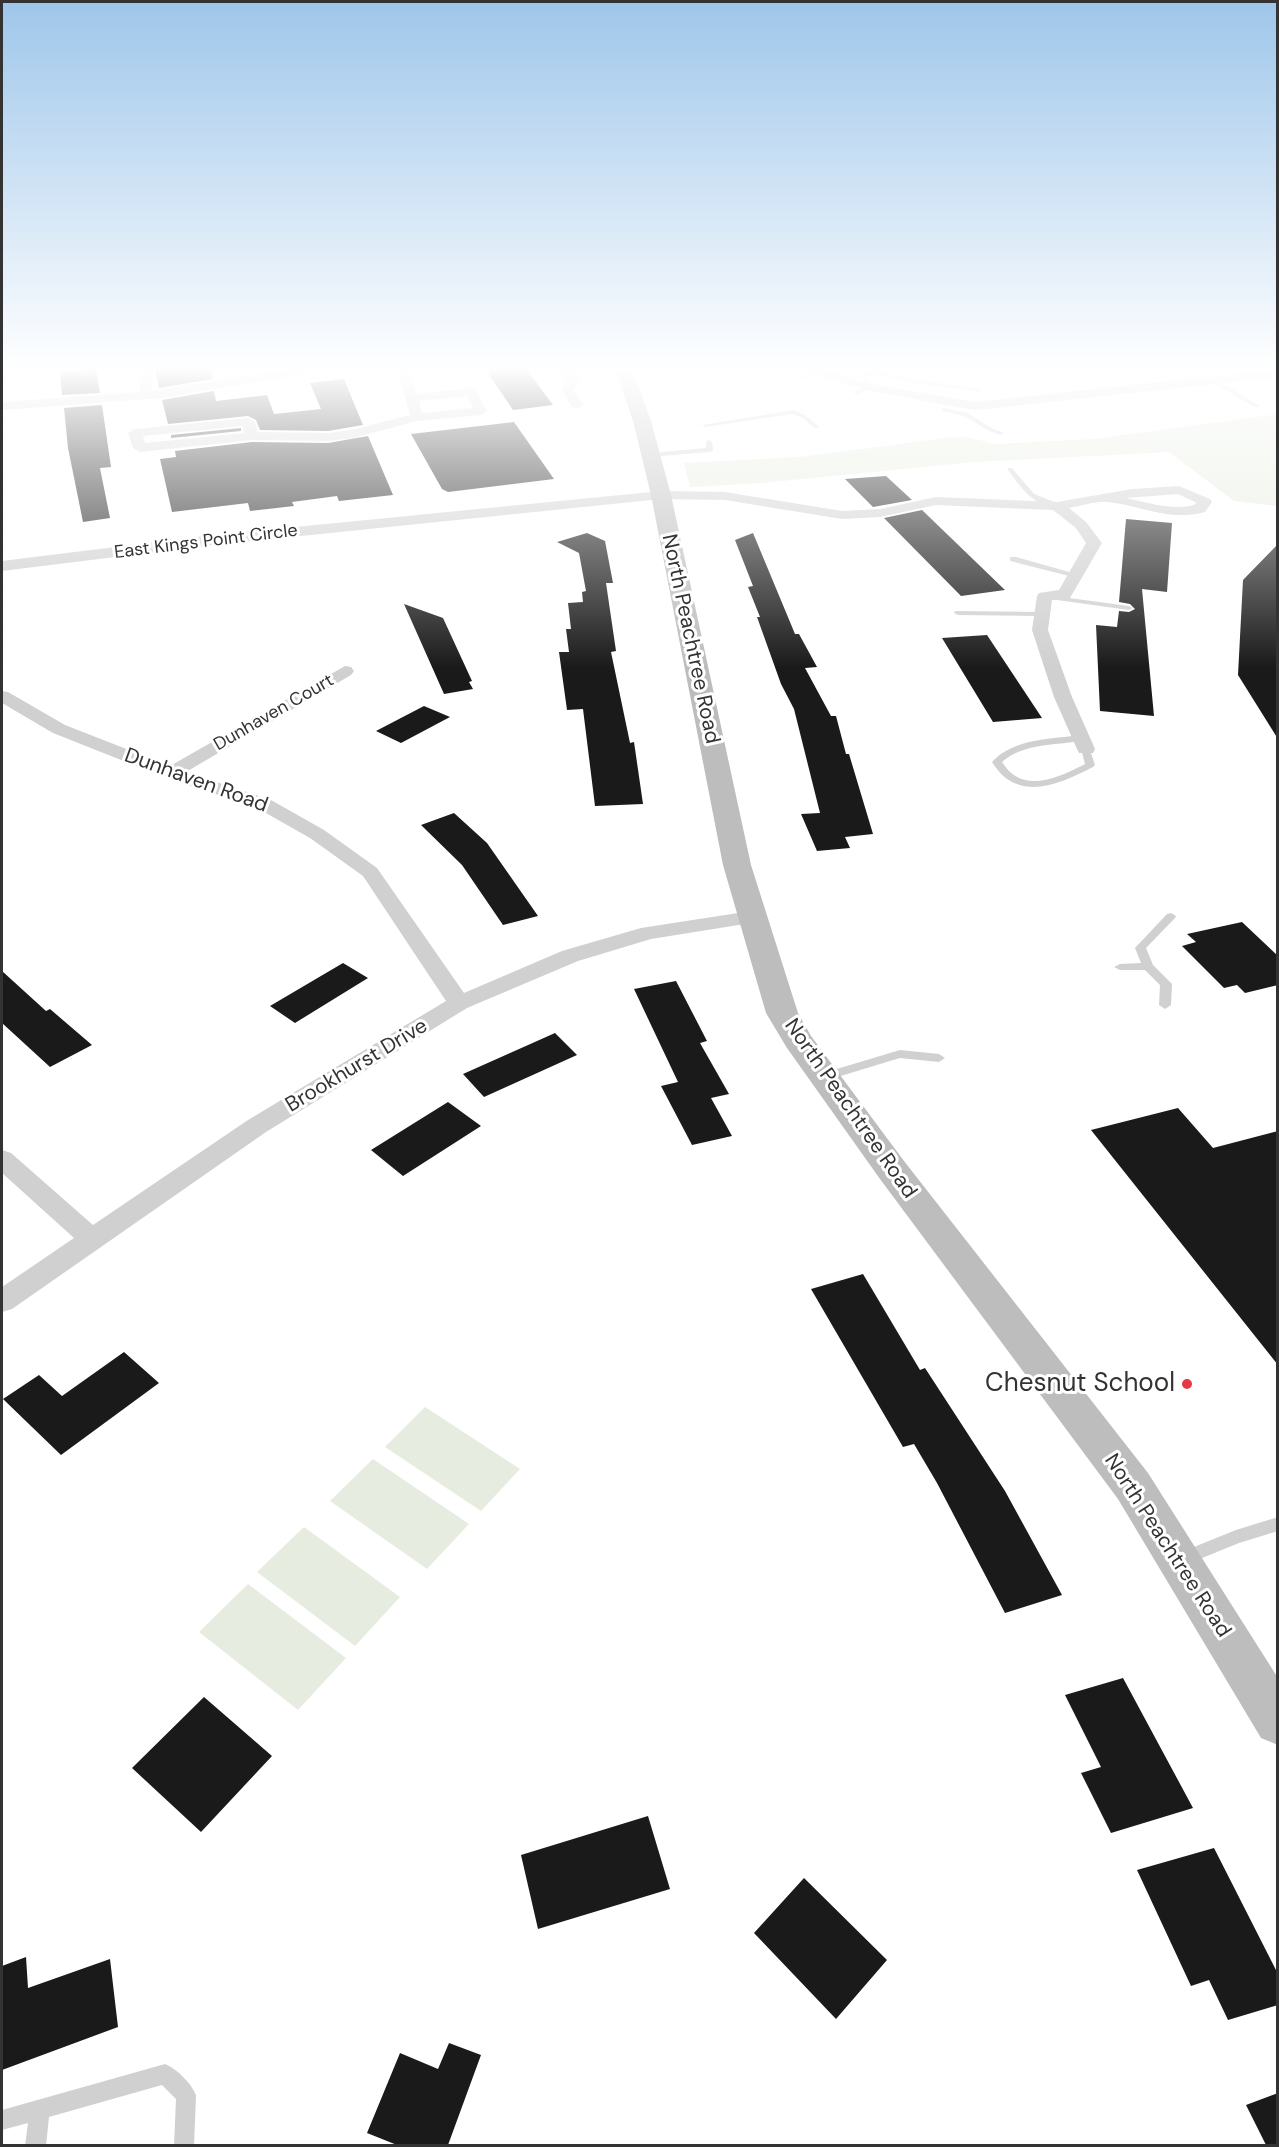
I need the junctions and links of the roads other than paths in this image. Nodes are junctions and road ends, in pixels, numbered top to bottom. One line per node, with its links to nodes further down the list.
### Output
1 (653, 467): 3 (street, North Peachtree Road)
2 (1010, 469): 5 (lane)
3 (661, 495): 5 (street, East Kings Point Circle); 7 (street, East Kings Point Circle); 18 (street, North Peachtree Road)
4 (1107, 498): 4 (street, East Kings Point Circle); 5 (street, East Kings Point Circle)
5 (1057, 506): 8 (street)
6 (1014, 559): 8 (lane)
7 (2, 566)
8 (1076, 575): 9 (street)
9 (1045, 596): 10 (lane); 12 (street)
10 (1129, 608)
11 (958, 613): 12 (lane)
12 (1043, 614): 15 (street)
13 (345, 671): 16 (street, Dunhaven Court)
14 (2, 696): 16 (street, Dunhaven Road)
15 (1084, 743): 15 (lane)
16 (171, 773): 21 (street, Dunhaven Road)
17 (1171, 916): 19 (lane)
18 (751, 917): 21 (street, Brookhurst Drive); 24 (street, North Peachtree Road)
19 (1148, 966): 20 (lane); 22 (lane)
20 (1120, 967)
21 (459, 1003): 26 (street, Brookhurst Drive)
22 (1165, 1005)
23 (939, 1058): 24 (lane)
24 (824, 1077): 29 (street, North Peachtree Road)
25 (2, 1159): 26 (street)
26 (92, 1239): 27 (street, Brookhurst Drive)
27 (2, 1301)
28 (1278, 1524): 29 (lane)
29 (1178, 1561): 30 (street, North Peachtree Road)
30 (1278, 1722)
31 (40, 2109): 32 (lane); 33 (lane); 34 (lane)
32 (2, 2120)
33 (35, 2145)
34 (184, 2145)

